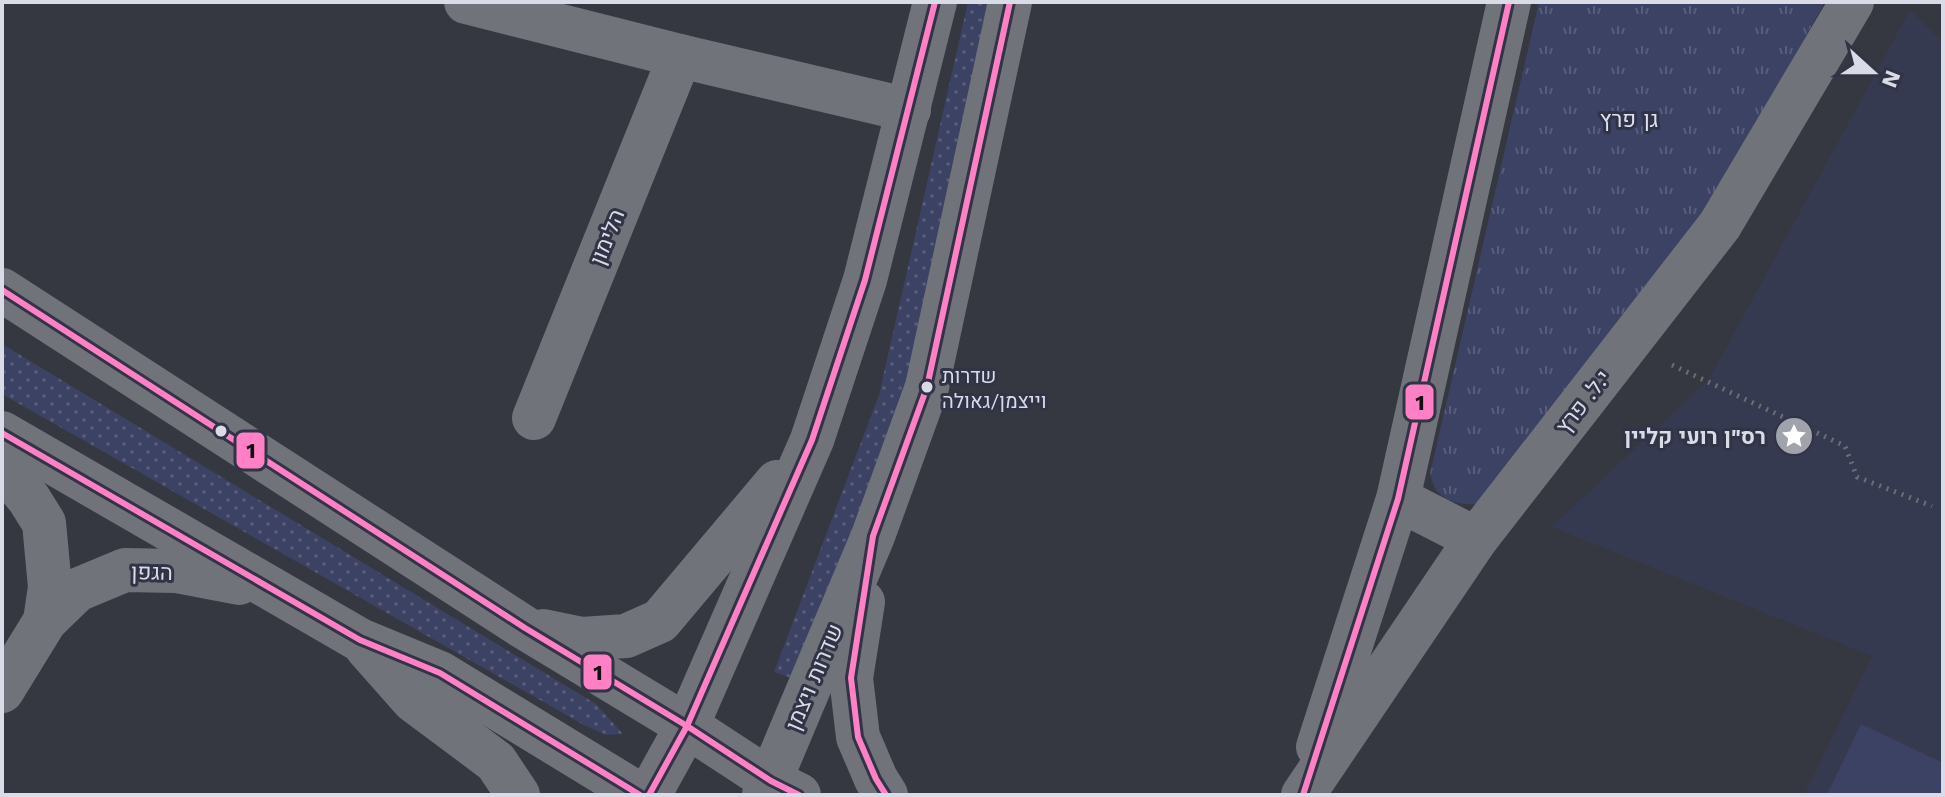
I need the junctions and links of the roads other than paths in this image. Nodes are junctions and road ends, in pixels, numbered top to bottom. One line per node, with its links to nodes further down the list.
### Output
1 (466, 2): 6 (street)
2 (935, 2): 8 (street)
3 (1010, 2): 15 (street, שדרות ויצמן)
4 (1509, 2): 14 (street, י.ל. פרץ)
5 (1852, 2): 16 (street, י.ל. פרץ)
6 (596, 18): 7 (street)
7 (680, 56): 8 (street); 10 (street, הלימון)
8 (909, 110): 12 (street)
9 (2, 290): 19 (street)
10 (534, 418)
11 (2, 433): 17 (street)
12 (812, 440): 19 (street); 22 (street)
13 (2, 466): 18 (street, הגפן)
14 (1398, 499): 16 (street); 28 (street, י.ל. פרץ)
15 (873, 536): 23 (street, שדרות ויצמן); 27 (street)
16 (1476, 539): 28 (street, י.ל. פרץ)
17 (274, 590): 18 (street, הגפן); 20 (street)
18 (45, 621): 21 (street, הגפן)
19 (525, 628): 22 (street)
20 (360, 640): 24 (street); 25 (street)
21 (2, 691)
22 (687, 726): 23 (street); 26 (street)
23 (778, 790)
24 (518, 795)
25 (640, 795)
26 (649, 795)
27 (886, 795)
28 (1303, 795)

